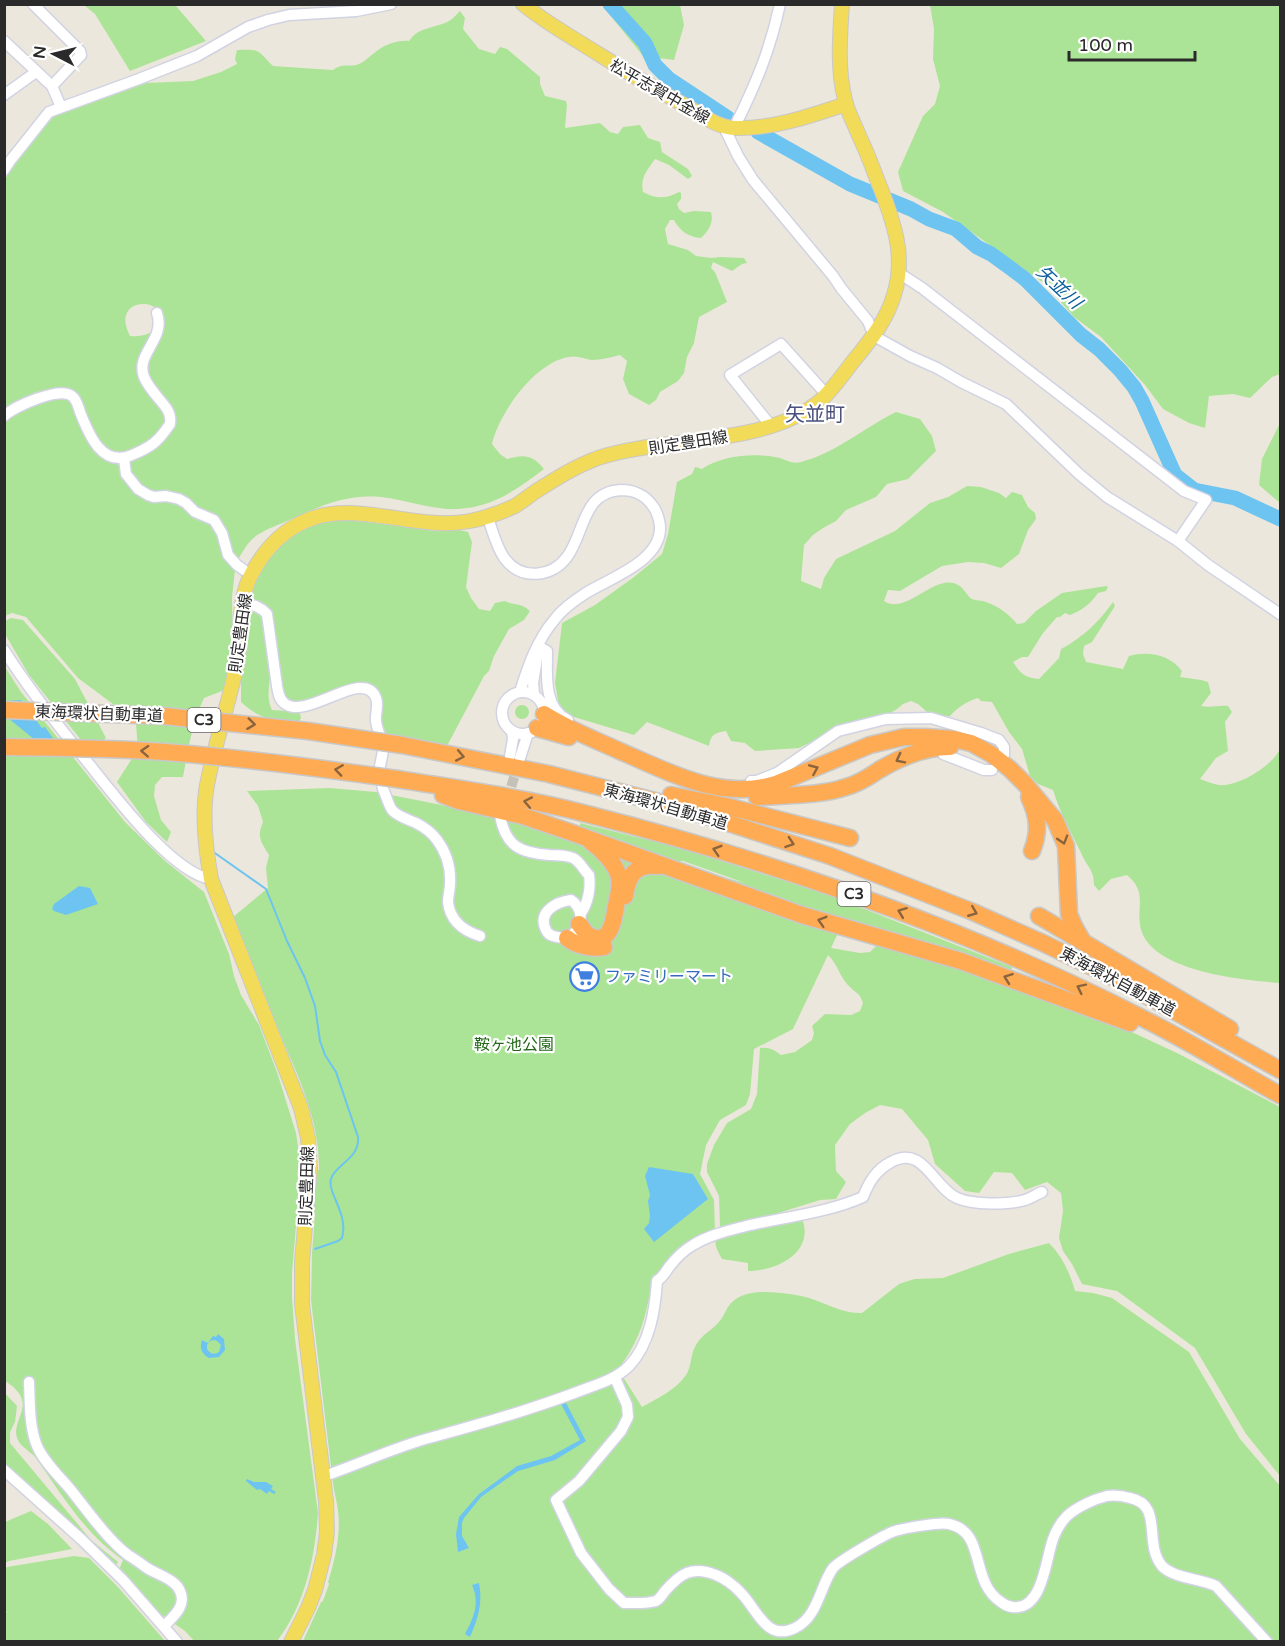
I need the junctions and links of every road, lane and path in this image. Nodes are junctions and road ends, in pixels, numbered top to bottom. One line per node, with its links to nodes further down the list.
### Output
1 (33, 4): 8 (street)
2 (391, 4): 11 (street)
3 (524, 4): 12 (main road, 松平志賀中金線)
4 (780, 4): 12 (street)
5 (842, 4): 10 (main road, 則定豊田線)
6 (4, 41): 7 (street)
7 (36, 72): 8 (street); 9 (street)
8 (52, 86): 11 (street)
9 (4, 95)
10 (846, 104): 12 (main road); 14 (main road, 則定豊田線)
11 (61, 107): 13 (street)
12 (729, 127): 16 (street)
13 (4, 170)
14 (899, 273): 16 (main road, 則定豊田線); 22 (street)
15 (156, 313): 20 (street)
16 (873, 336): 17 (main road, 則定豊田線); 22 (street)
17 (826, 394): 19 (main road, 則定豊田線); 19 (street)
18 (4, 416): 20 (street)
19 (771, 426): 21 (main road, 則定豊田線)
20 (124, 459): 23 (street)
21 (488, 517): 23 (main road, 則定豊田線); 26 (street)
22 (1178, 541): 25 (street)
23 (251, 575): 24 (main road, 則定豊田線)
24 (242, 602): 46 (main road, 則定豊田線); 51 (street)
25 (1281, 614)
26 (538, 646): 28 (street); 29 (street); 35 (street)
27 (4, 650): 46 (street)
28 (520, 692): 29 (street); 32 (street)
29 (534, 694): 31 (street)
30 (4, 710): 37 (highway, 東海環状自動車道 / C3, one-way to 37, bridge)
31 (536, 725): 32 (street); 32 (street); 42 (highway, one-way to 31); 53 (highway, one-way to 53)
32 (512, 730)
33 (4, 747): 38 (highway, 東海環状自動車道 / C3, one-way to 33, bridge)
34 (943, 754): 36 (street)
35 (1004, 755)
36 (992, 770)
37 (549, 774): 41 (highway); 55 (highway, 東海環状自動車道 / C3, one-way to 55)
38 (397, 778): 40 (highway); 56 (highway, 東海環状自動車道 / C3, one-way to 38)
39 (502, 816): 45 (street)
40 (570, 832): 43 (highway); 50 (highway)
41 (850, 838)
42 (1032, 850)
43 (668, 867): 44 (highway); 56 (highway, one-way to 43)
44 (635, 871): 47 (highway); 52 (highway)
45 (585, 873): 48 (street); 50 (street)
46 (211, 879): 62 (main road, 則定豊田線)
47 (649, 882)
48 (571, 900): 50 (street); 52 (street)
49 (1039, 916): 53 (highway)
50 (580, 918): 52 (street)
51 (480, 936)
52 (567, 938)
53 (1082, 940): 54 (highway)
54 (1281, 1064)
55 (1281, 1070)
56 (1237, 1071): 57 (highway, 東海環状自動車道 / C3)
57 (1281, 1095)
58 (1042, 1192): 59 (street)
59 (615, 1378): 62 (street); 66 (street)
60 (28, 1382): 63 (street)
61 (4, 1470): 63 (street)
62 (323, 1475): 65 (main road, 則定豊田線)
63 (164, 1626): 64 (street)
64 (177, 1641)
65 (291, 1641)
66 (1267, 1641)

